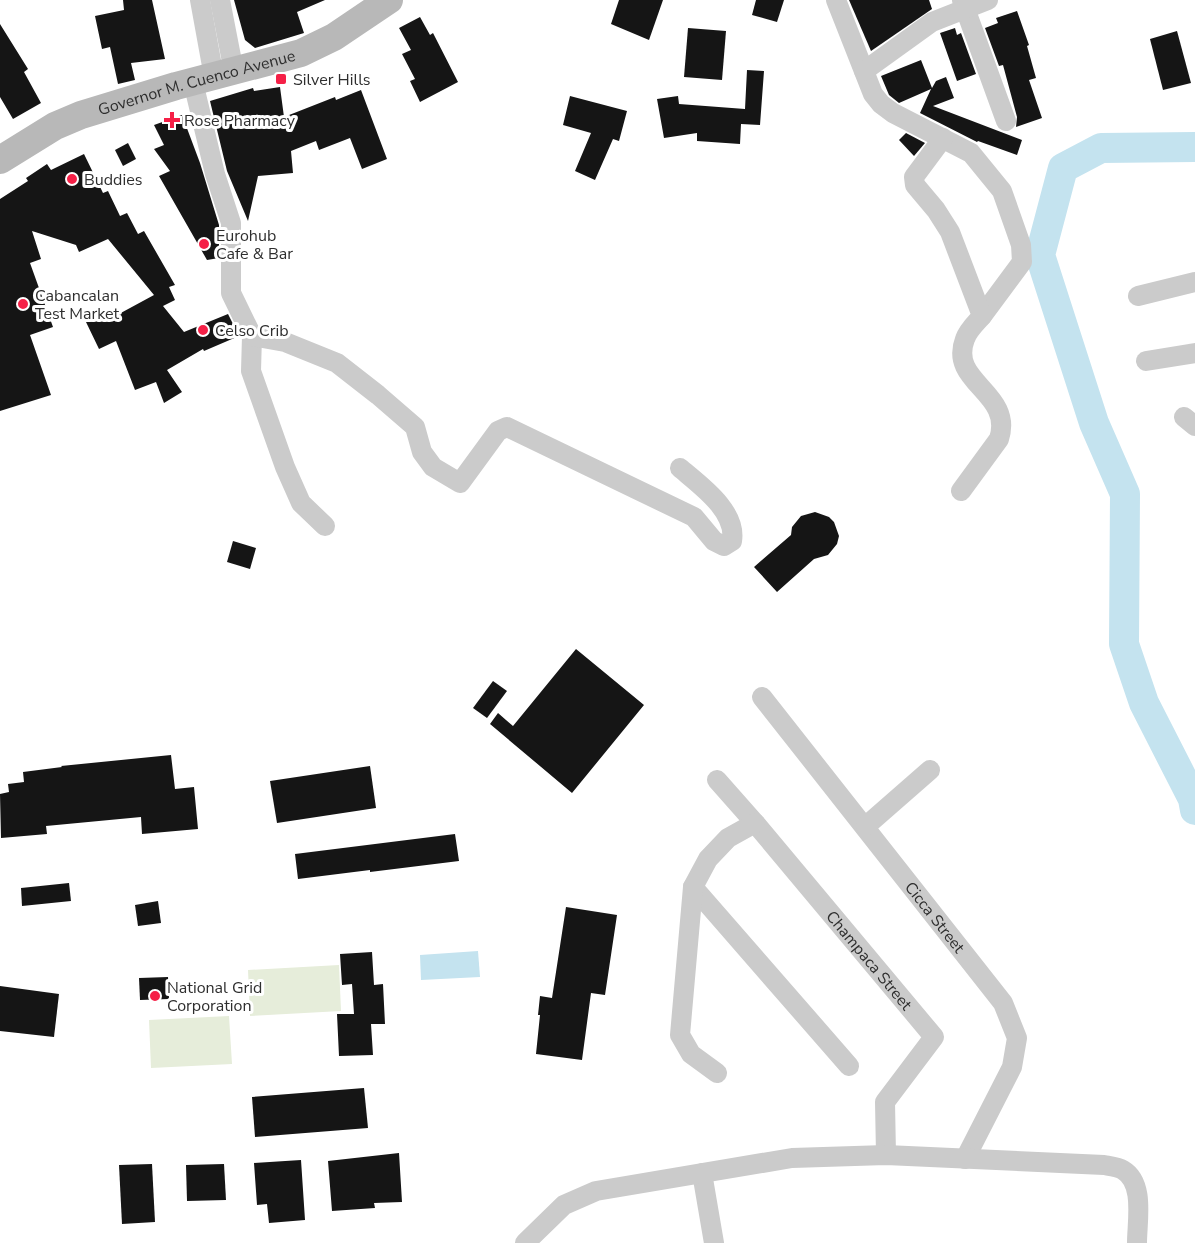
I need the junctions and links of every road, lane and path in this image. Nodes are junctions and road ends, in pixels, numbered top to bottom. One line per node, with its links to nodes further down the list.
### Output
1 (200, 0): 8 (street)
2 (220, 0): 8 (street)
3 (389, 0): 8 (main road, Governor M. Cuenco Avenue)
4 (836, 0): 7 (street)
5 (988, 0): 6 (street)
6 (964, 4): 7 (street); 9 (street)
7 (864, 71): 10 (street)
8 (214, 77): 11 (main road, Governor M. Cuenco Avenue); 15 (street)
9 (1006, 122)
10 (943, 138): 14 (street); 14 (street)
11 (0, 160)
12 (1195, 282): 13 (street)
13 (1138, 296)
14 (982, 316): 19 (street)
15 (252, 336): 18 (street); 20 (street)
16 (1195, 353): 17 (street)
17 (1146, 361)
18 (680, 468)
19 (961, 491)
20 (325, 526)
21 (762, 697): 25 (street, Cicca Street)
22 (930, 770): 25 (street)
23 (717, 780): 24 (street, Champaca Street)
24 (755, 823): 26 (street); 29 (street, Champaca Street)
25 (866, 826): 30 (street, Cicca Street)
26 (693, 887): 27 (street); 28 (street)
27 (849, 1066)
28 (717, 1073)
29 (886, 1155): 30 (street); 31 (street)
30 (965, 1159): 34 (street)
31 (702, 1173): 32 (street); 33 (street)
32 (525, 1243)
33 (714, 1243)
34 (1137, 1243)

